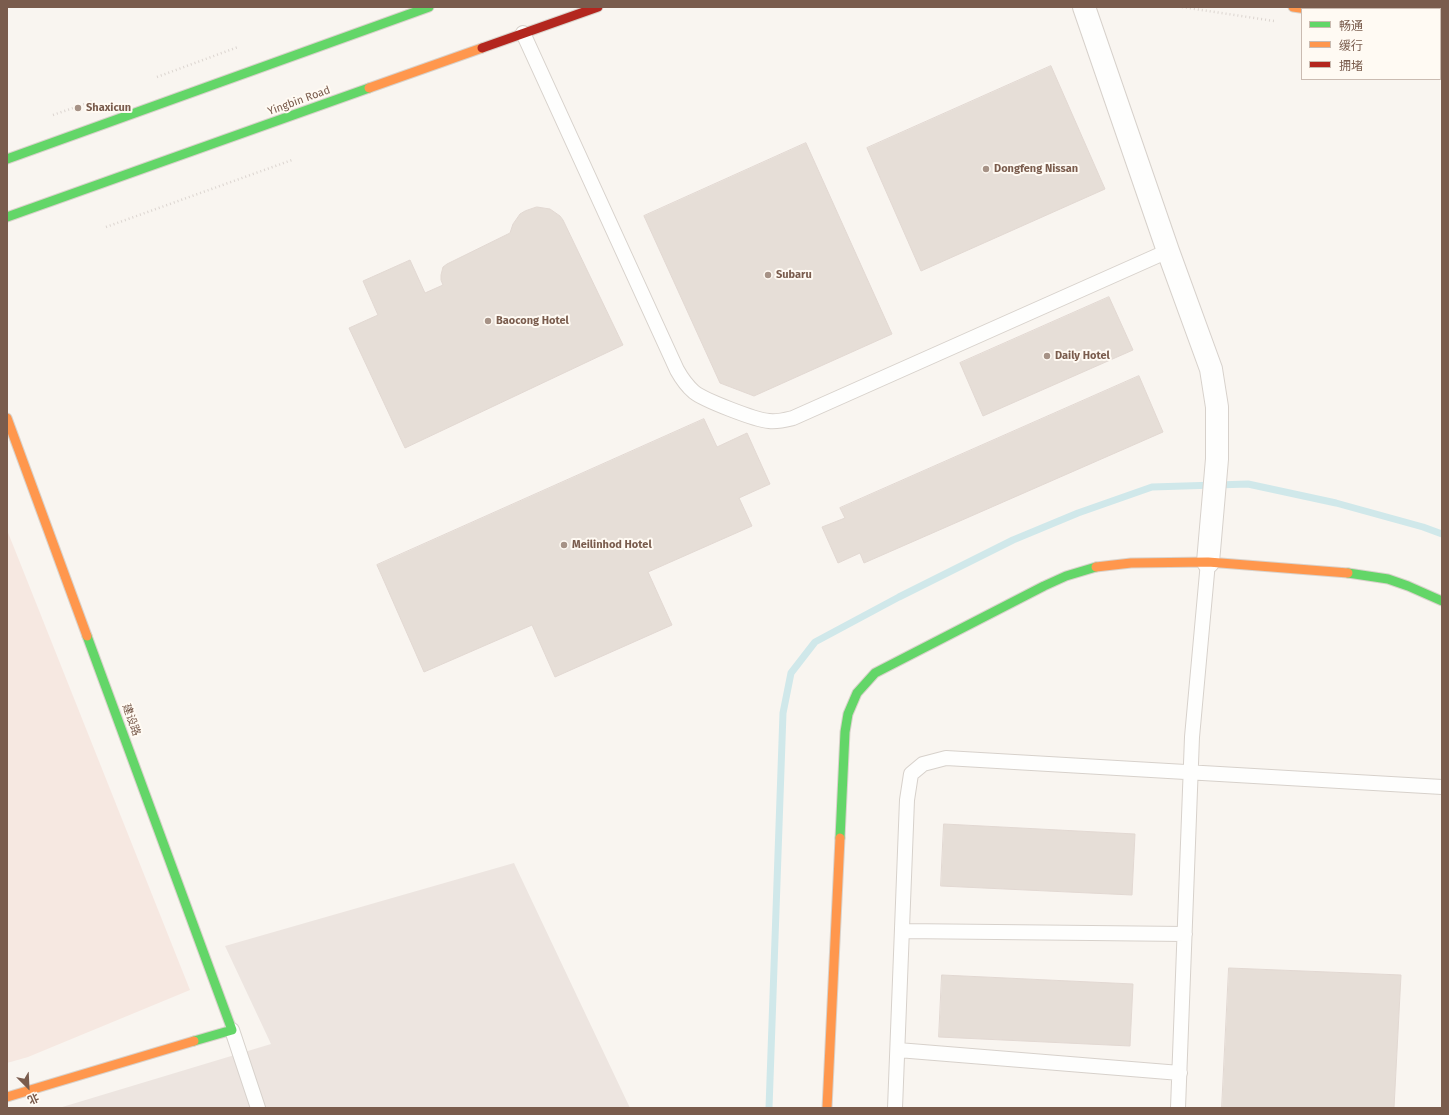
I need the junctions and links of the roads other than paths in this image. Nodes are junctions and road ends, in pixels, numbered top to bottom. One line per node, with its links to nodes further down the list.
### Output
1 (429, 7): 5 (main road)
2 (598, 7): 4 (main road, Yingbin Road)
3 (1084, 7): 7 (street)
4 (523, 33): 6 (main road, Yingbin Road); 7 (lane)
5 (7, 159)
6 (7, 217)
7 (1168, 251): 9 (street)
8 (7, 418): 15 (main road, 建设路)
9 (1208, 562): 10 (main road); 11 (lane); 20 (main road)
10 (1442, 601)
11 (1191, 772): 12 (lane); 13 (lane); 14 (lane)
12 (1442, 787)
13 (902, 931): 14 (lane); 16 (lane)
14 (1185, 934): 17 (lane)
15 (232, 1030): 18 (main road); 19 (lane)
16 (898, 1050): 17 (lane); 21 (lane)
17 (1180, 1073): 22 (lane)
18 (7, 1097)
19 (258, 1108)
20 (827, 1108)
21 (895, 1108)
22 (1178, 1108)

